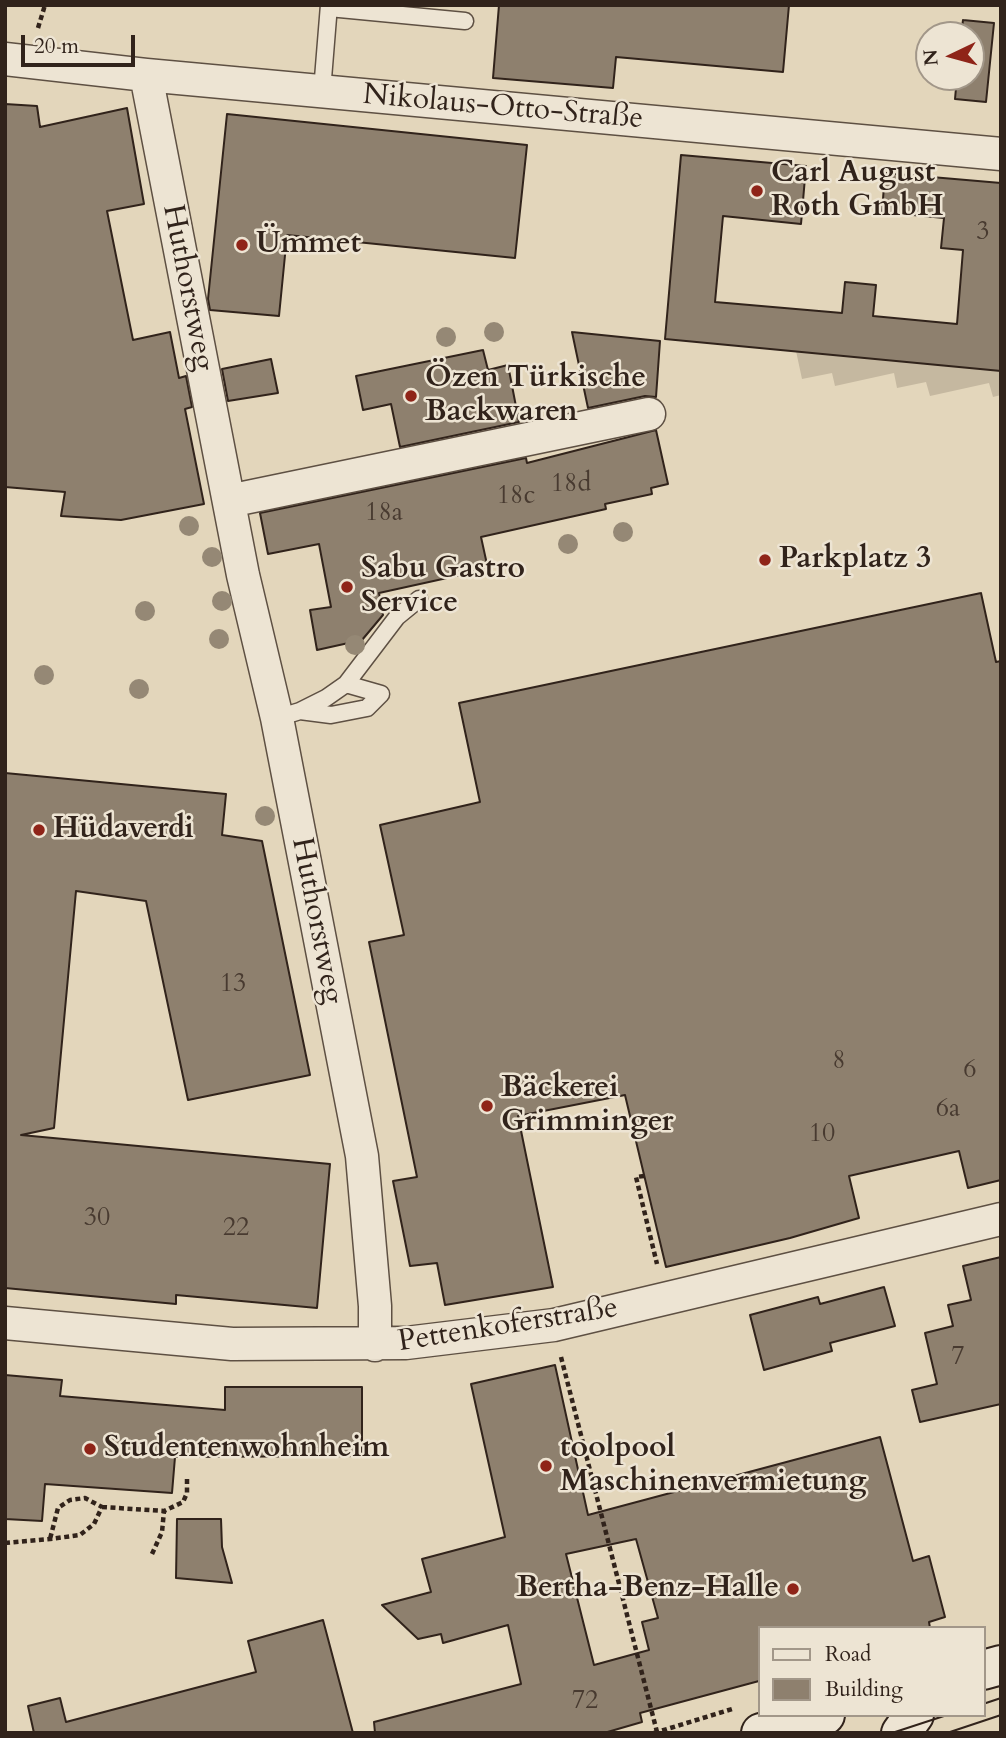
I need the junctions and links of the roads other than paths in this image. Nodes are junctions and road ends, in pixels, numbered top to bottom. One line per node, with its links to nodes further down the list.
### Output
1 (329, 7): 2 (lane); 5 (lane)
2 (465, 21)
3 (5, 59): 4 (street, Nikolaus-Otto-Straße)
4 (146, 75): 5 (street, Nikolaus-Otto-Straße); 8 (street, Huthorstweg)
5 (322, 91): 6 (street, Nikolaus-Otto-Straße)
6 (1001, 154)
7 (649, 414): 8 (street)
8 (229, 501): 11 (street, Huthorstweg)
9 (419, 599): 10 (lane)
10 (346, 684): 11 (lane); 11 (lane)
11 (288, 714): 14 (street, Huthorstweg)
12 (1001, 1219): 14 (street, Pettenkoferstraße)
13 (5, 1323): 14 (street, Pettenkoferstraße)
14 (375, 1345)
15 (799, 1717): 17 (street)
16 (913, 1717): 18 (street)
17 (748, 1721)
18 (901, 1733)

